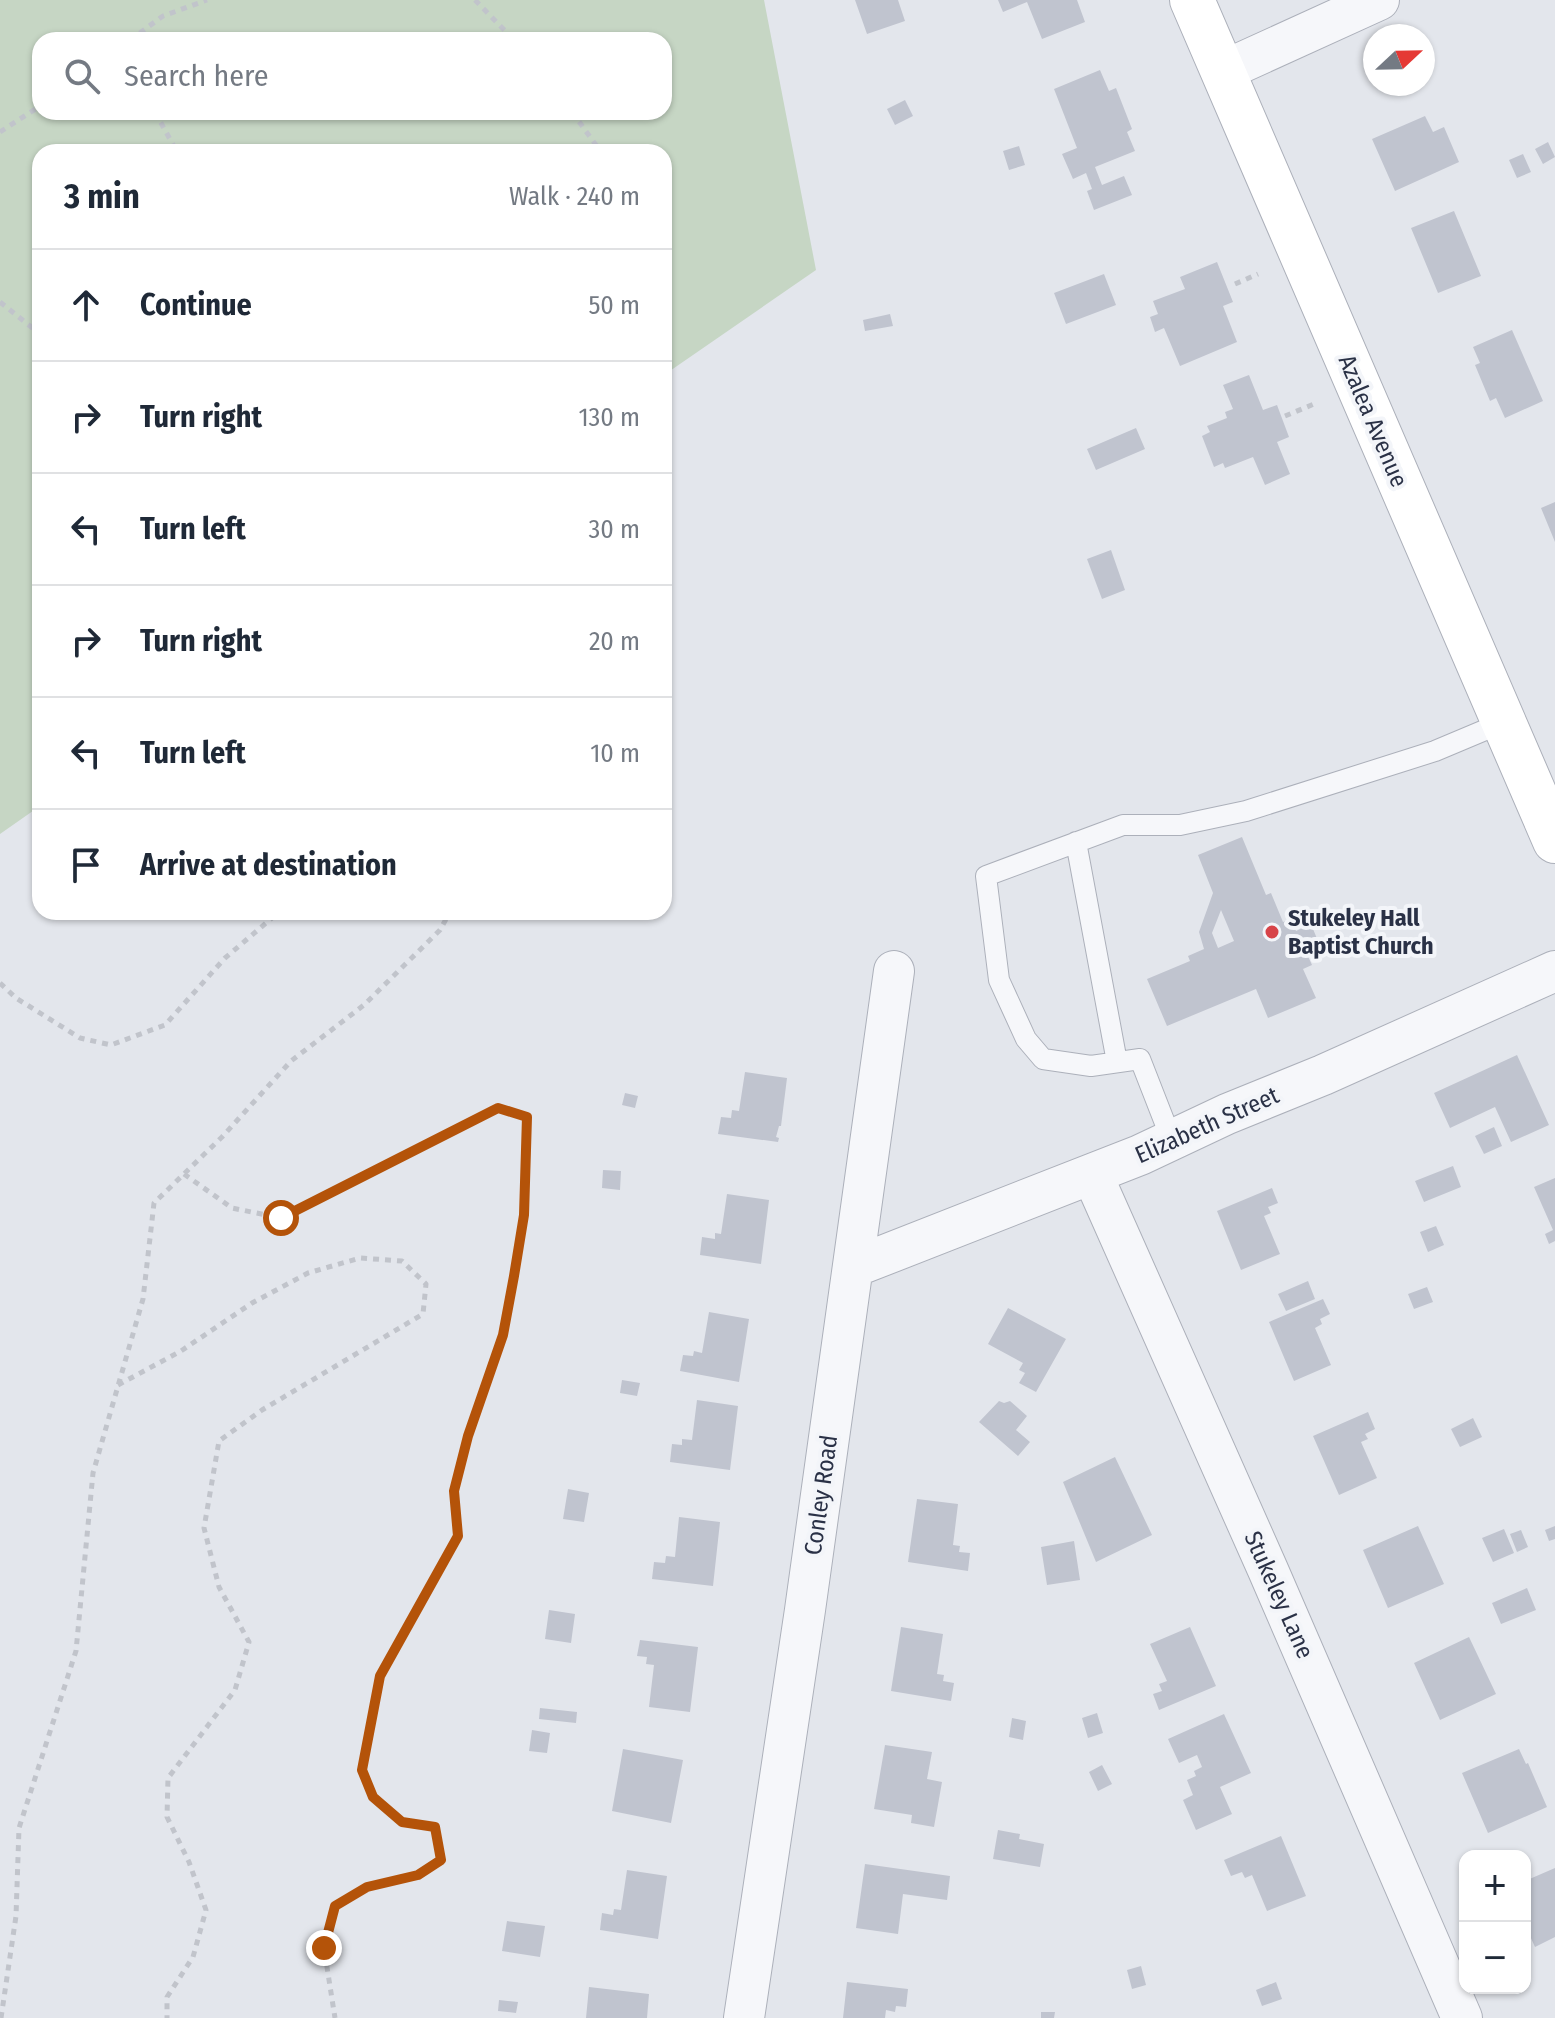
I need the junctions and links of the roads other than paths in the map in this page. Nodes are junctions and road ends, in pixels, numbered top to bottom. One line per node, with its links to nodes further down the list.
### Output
1 (1192, 0): 3 (main road, Azalea Avenue)
2 (1379, 0): 3 (street)
3 (1223, 71): 4 (main road, Azalea Avenue)
4 (1504, 722): 5 (main road, Azalea Avenue); 6 (lane)
5 (1555, 841)
6 (1076, 842): 9 (lane); 9 (lane)
7 (894, 971): 12 (street, Conley Road)
8 (1555, 971): 10 (street, Elizabeth Street)
9 (1117, 1062): 10 (lane)
10 (1172, 1141): 11 (street, Elizabeth Street)
11 (1092, 1174): 12 (street, Elizabeth Street); 14 (street, Stukeley Lane)
12 (854, 1267): 13 (street, Conley Road)
13 (744, 2018)
14 (1462, 2018)

